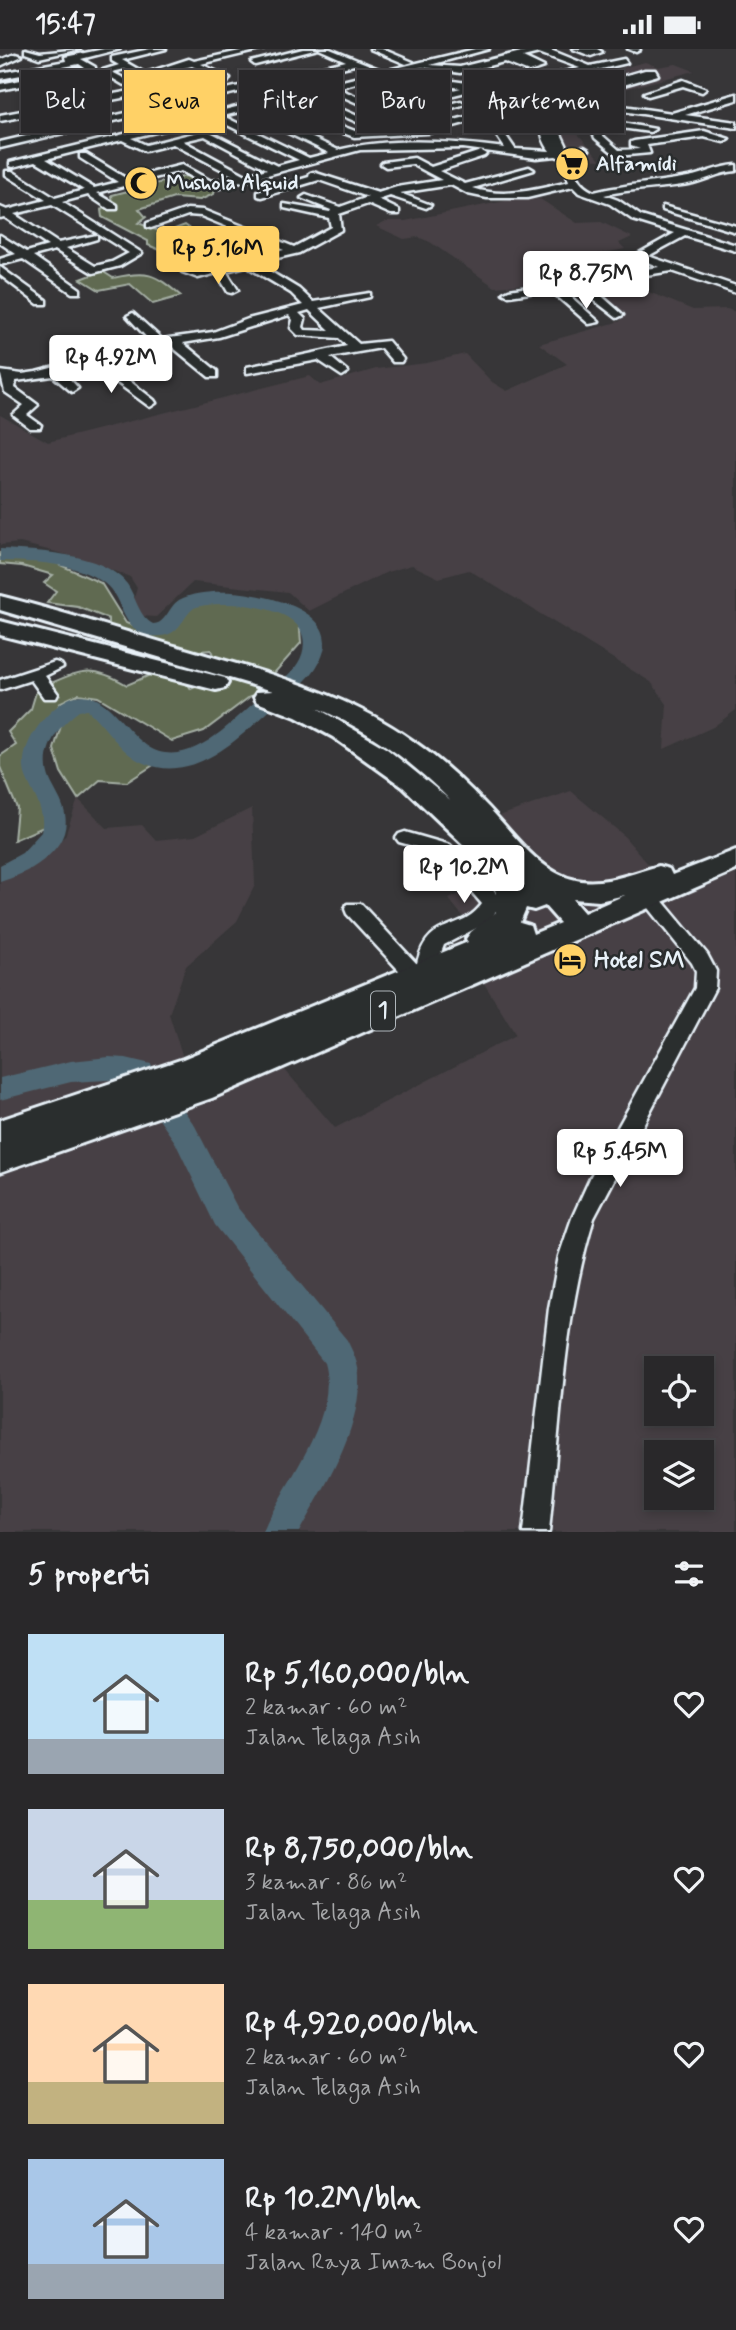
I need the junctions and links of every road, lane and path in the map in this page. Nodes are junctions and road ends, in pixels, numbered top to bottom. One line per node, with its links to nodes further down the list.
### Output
1 (162, 49): 14 (street)
2 (260, 49): 15 (street)
3 (314, 49): 23 (street)
4 (323, 49): 16 (street)
5 (374, 49): 28 (street)
6 (465, 49): 28 (street)
7 (485, 49): 28 (street)
8 (540, 49): 18 (street); 31 (street)
9 (577, 49): 10 (street)
10 (589, 49)
11 (32, 50): 17 (street); 21 (street)
12 (198, 51): 27 (street)
13 (357, 51): 16 (street)
14 (116, 54): 17 (street); 26 (street); 30 (street)
15 (238, 54): 23 (street); 27 (street)
16 (339, 55): 24 (street)
17 (76, 56): 32 (street); 33 (street)
18 (515, 56): 20 (street); 20 (street)
19 (166, 58): 25 (street)
20 (505, 59): 29 (street)
21 (9, 60)
22 (624, 61): 31 (street)
23 (255, 62): 37 (street)
24 (355, 62): 38 (street); 53 (street)
25 (147, 63)
26 (96, 64)
27 (192, 64): 35 (street); 36 (street)
28 (412, 64): 29 (street); 39 (street)
29 (480, 65): 40 (street)
30 (126, 66): 34 (street); 47 (street)
31 (591, 69): 41 (street)
32 (34, 70)
33 (88, 70)
34 (135, 70)
35 (170, 70)
36 (206, 70)
37 (271, 70)
38 (375, 70)
39 (388, 70)
40 (492, 70)
41 (587, 70)
42 (21, 72): 43 (street)
43 (0, 76)
44 (238, 78): 46 (street)
45 (357, 78): 67 (street)
46 (226, 80)
47 (124, 82): 54 (street)
48 (21, 85): 52 (street)
49 (21, 86): 51 (street)
50 (671, 86): 62 (street)
51 (13, 87): 52 (street); 58 (street)
52 (0, 88)
53 (225, 92)
54 (122, 95): 55 (street)
55 (110, 97)
56 (736, 97): 61 (street)
57 (450, 99): 65 (street)
58 (21, 100)
59 (554, 100): 59 (street)
60 (624, 100): 71 (street)
61 (725, 100): 64 (street); 66 (street)
62 (671, 101)
63 (682, 105): 66 (street)
64 (736, 105): 66 (street)
65 (450, 107)
66 (697, 108): 71 (street)
67 (225, 110)
68 (21, 112): 70 (street)
69 (343, 113): 72 (street)
70 (3, 115)
71 (665, 116): 76 (street)
72 (352, 117): 73 (street); 74 (street)
73 (343, 119)
74 (357, 119)
75 (225, 120): 104 (street)
76 (736, 125)
77 (654, 128): 94 (street)
78 (21, 129): 88 (street)
79 (110, 130): 89 (street)
80 (343, 131): 84 (street)
81 (52, 133): 93 (street)
82 (127, 133): 89 (street)
83 (295, 133): 99 (street)
84 (390, 133)
85 (432, 133): 92 (street)
86 (499, 133): 98 (street)
87 (553, 133): 101 (street)
88 (0, 134)
89 (119, 135): 91 (street); 103 (street); 113 (street)
90 (724, 139): 94 (street)
91 (176, 141): 110 (street); 114 (street)
92 (444, 141): 98 (street); 99 (street)
93 (0, 145)
94 (611, 146): 96 (street)
95 (432, 149): 106 (street)
96 (596, 149)
97 (584, 151): 101 (street)
98 (512, 152): 101 (street)
99 (337, 153): 104 (street)
100 (481, 153): 111 (street)
101 (563, 155): 117 (street)
102 (83, 156): 116 (street)
103 (38, 157): 113 (street); 120 (street)
104 (308, 161): 110 (street)
105 (171, 162): 108 (street)
106 (419, 163): 107 (street); 111 (street)
107 (386, 164)
108 (182, 168): 114 (street); 116 (street)
109 (736, 168): 119 (street)
110 (276, 170): 114 (street)
111 (431, 170): 118 (street)
112 (529, 170): 118 (street)
113 (6, 173): 126 (street)
114 (246, 179)
115 (627, 179): 119 (street)
116 (125, 182): 120 (street)
117 (575, 184): 118 (street); 123 (street)
118 (458, 185): 121 (street)
119 (638, 185): 123 (street)
120 (91, 191): 126 (street); 129 (street)
121 (391, 193): 125 (street); 127 (street)
122 (262, 194): 125 (street)
123 (592, 195): 137 (street)
124 (306, 198): 133 (street)
125 (374, 198): 131 (street); 133 (street)
126 (47, 203): 132 (street); 138 (street); 146 (street)
127 (426, 205)
128 (288, 206): 133 (street)
129 (113, 207)
130 (667, 208): 134 (street)
131 (395, 212)
132 (2, 213): 141 (street)
133 (337, 213): 143 (street)
134 (716, 223): 136 (street); 137 (street)
135 (152, 225): 143 (street)
136 (736, 229)
137 (688, 233): 142 (street); 150 (street)
138 (93, 237): 141 (street); 146 (street)
139 (0, 238): 144 (street)
140 (232, 238): 145 (street)
141 (57, 247): 144 (street); 146 (street)
142 (736, 247)
143 (295, 251): 145 (street)
144 (26, 255): 148 (street); 157 (street)
145 (263, 257): 147 (street)
146 (128, 258)
147 (251, 261): 149 (street); 161 (street)
148 (0, 262)
149 (219, 268): 152 (street); 158 (street)
150 (673, 268): 153 (street); 155 (street)
151 (0, 269): 156 (street)
152 (187, 272)
153 (578, 282): 154 (street); 163 (street)
154 (552, 286): 159 (street); 165 (street)
155 (736, 290)
156 (29, 291)
157 (76, 291)
158 (232, 291)
159 (509, 293)
160 (366, 295): 161 (street)
161 (311, 306): 162 (street); 166 (street)
162 (291, 311): 166 (street); 167 (street)
163 (617, 315)
164 (133, 316): 167 (street)
165 (593, 322)
166 (344, 335): 168 (street)
167 (166, 342): 171 (street); 176 (street)
168 (356, 348): 169 (street); 170 (street); 172 (street)
169 (320, 355): 173 (street); 175 (street)
170 (397, 359)
171 (95, 360): 174 (street); 179 (street)
172 (367, 361)
173 (251, 370)
174 (54, 371): 177 (street); 178 (street)
175 (342, 372)
176 (213, 374)
177 (4, 381): 180 (street)
178 (72, 388)
179 (150, 403)
180 (36, 425)
181 (0, 603): 185 (highway)
182 (0, 628): 185 (highway)
183 (55, 667): 184 (street)
184 (34, 674): 186 (street); 187 (street)
185 (234, 679): 190 (highway)
186 (0, 685)
187 (50, 694)
188 (405, 838): 195 (street)
189 (736, 845): 192 (highway, 1)
190 (509, 859): 192 (highway); 194 (highway); 195 (highway)
191 (736, 859): 192 (highway, 1)
192 (654, 887): 194 (highway, 1); 200 (street)
193 (354, 909): 195 (street)
194 (566, 923): 195 (highway, 1); 196 (highway, 1)
195 (427, 970): 196 (highway, 1)
196 (198, 1079): 197 (highway, 1)
197 (124, 1105): 198 (highway, 1); 199 (highway, 1)
198 (0, 1133)
199 (0, 1158)
200 (536, 1532)

